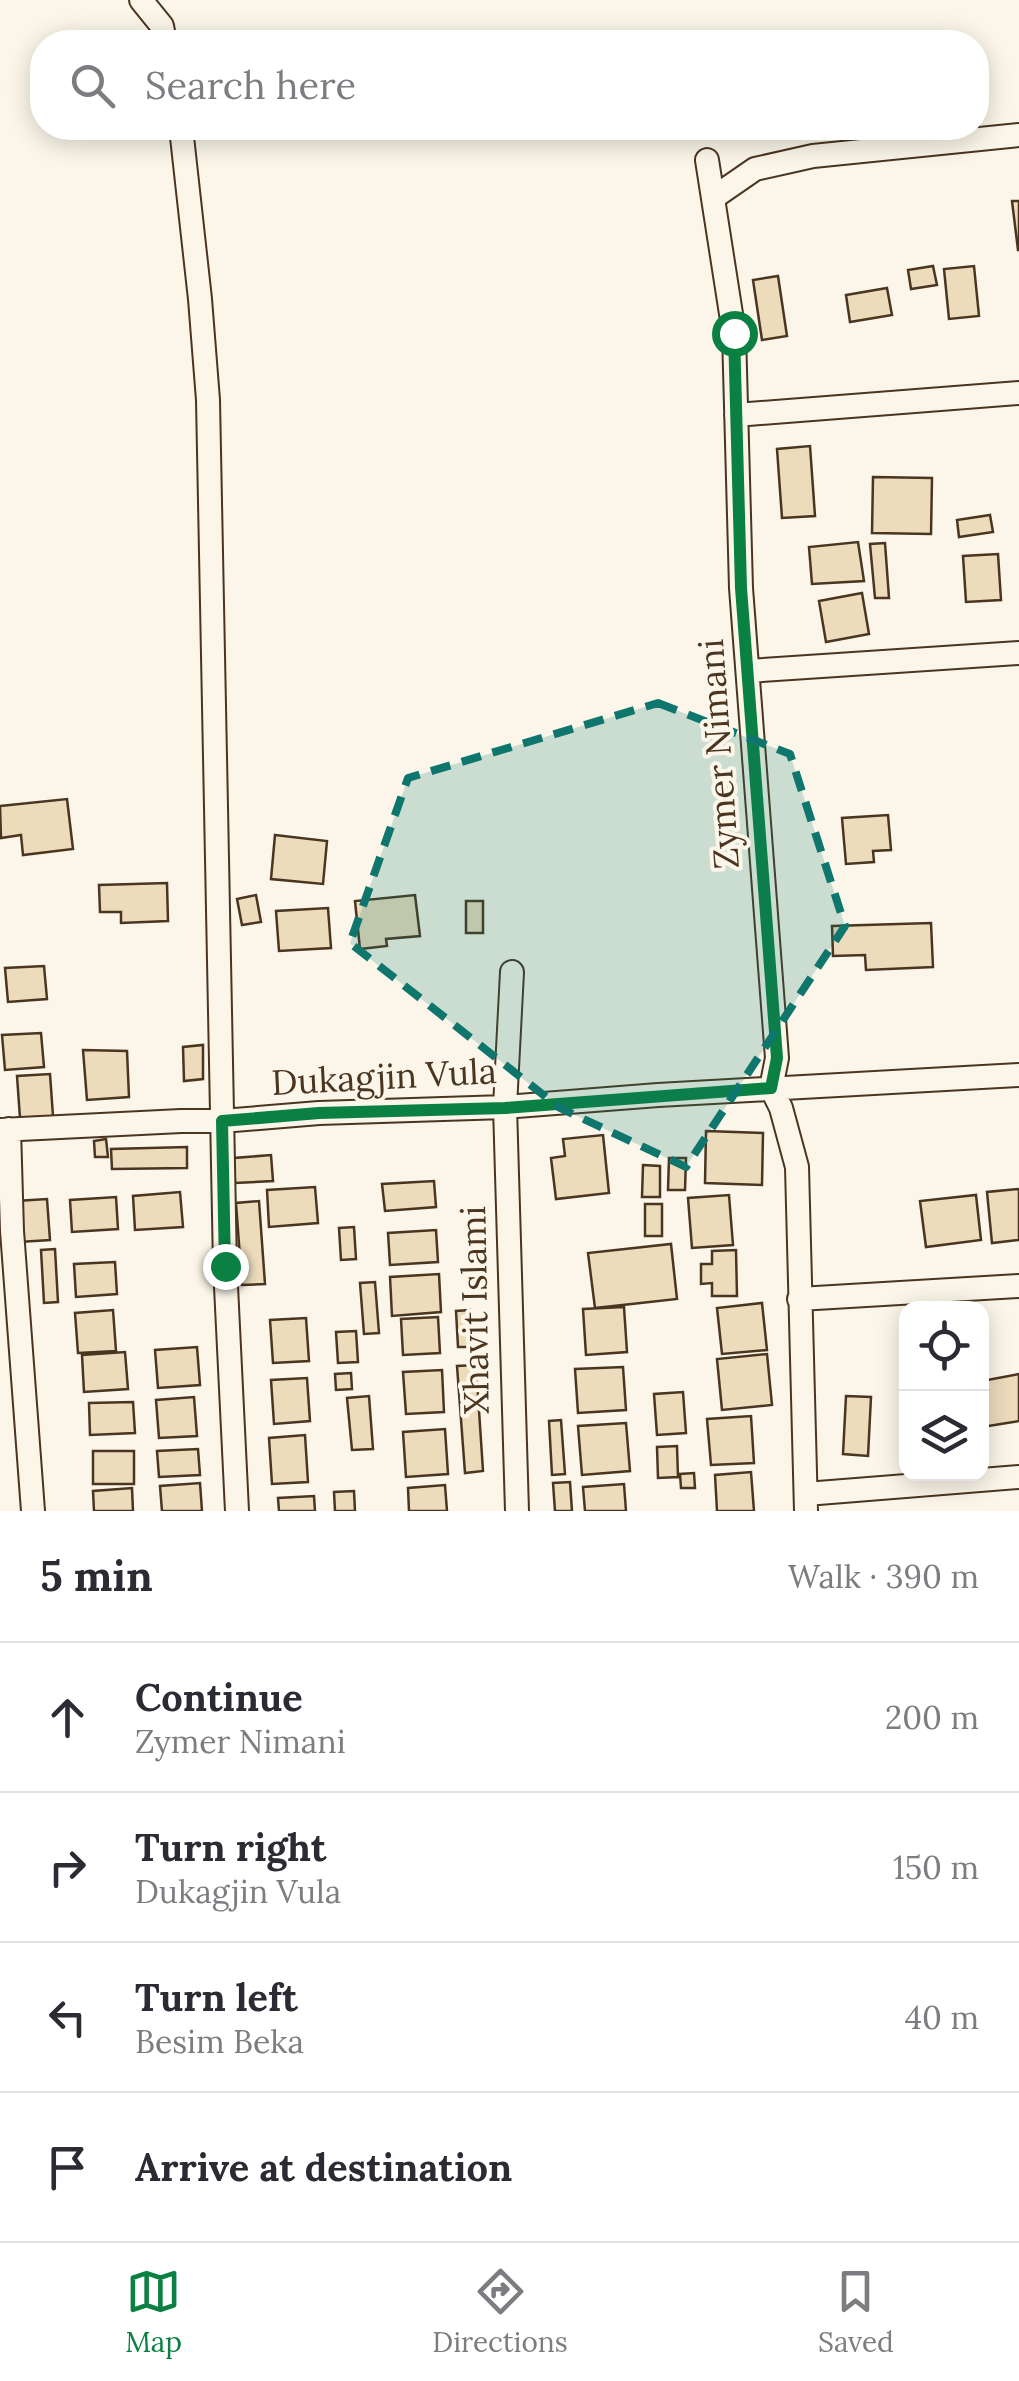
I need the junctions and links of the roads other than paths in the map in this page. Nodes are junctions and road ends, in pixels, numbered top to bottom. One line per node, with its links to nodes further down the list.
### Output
1 (142, 0): 2 (street)
2 (163, 30)
3 (1019, 135): 4 (street)
4 (989, 138)
5 (182, 140): 17 (street)
6 (970, 140): 8 (street)
7 (707, 160): 8 (street, Zymer Nimani)
8 (713, 198): 10 (street, Zymer Nimani)
9 (1019, 394): 10 (street)
10 (736, 414): 12 (street, Zymer Nimani)
11 (1019, 653): 12 (street)
12 (748, 671): 15 (street, Zymer Nimani)
13 (512, 972): 16 (street, Xhavit Islami)
14 (1019, 1075): 15 (street)
15 (771, 1088): 16 (street, Dukagjin Vula); 20 (street, Zymer Nimani)
16 (505, 1108): 17 (street, Dukagjin Vula); 25 (street, Xhavit Islami)
17 (222, 1121): 18 (street, Dukagjin Vula); 24 (street)
18 (5, 1130): 23 (street)
19 (1019, 1286): 20 (street)
20 (799, 1299): 22 (street, Zymer Nimani)
21 (1019, 1478): 22 (street)
22 (806, 1502)
23 (33, 1511)
24 (238, 1511)
25 (516, 1511)

